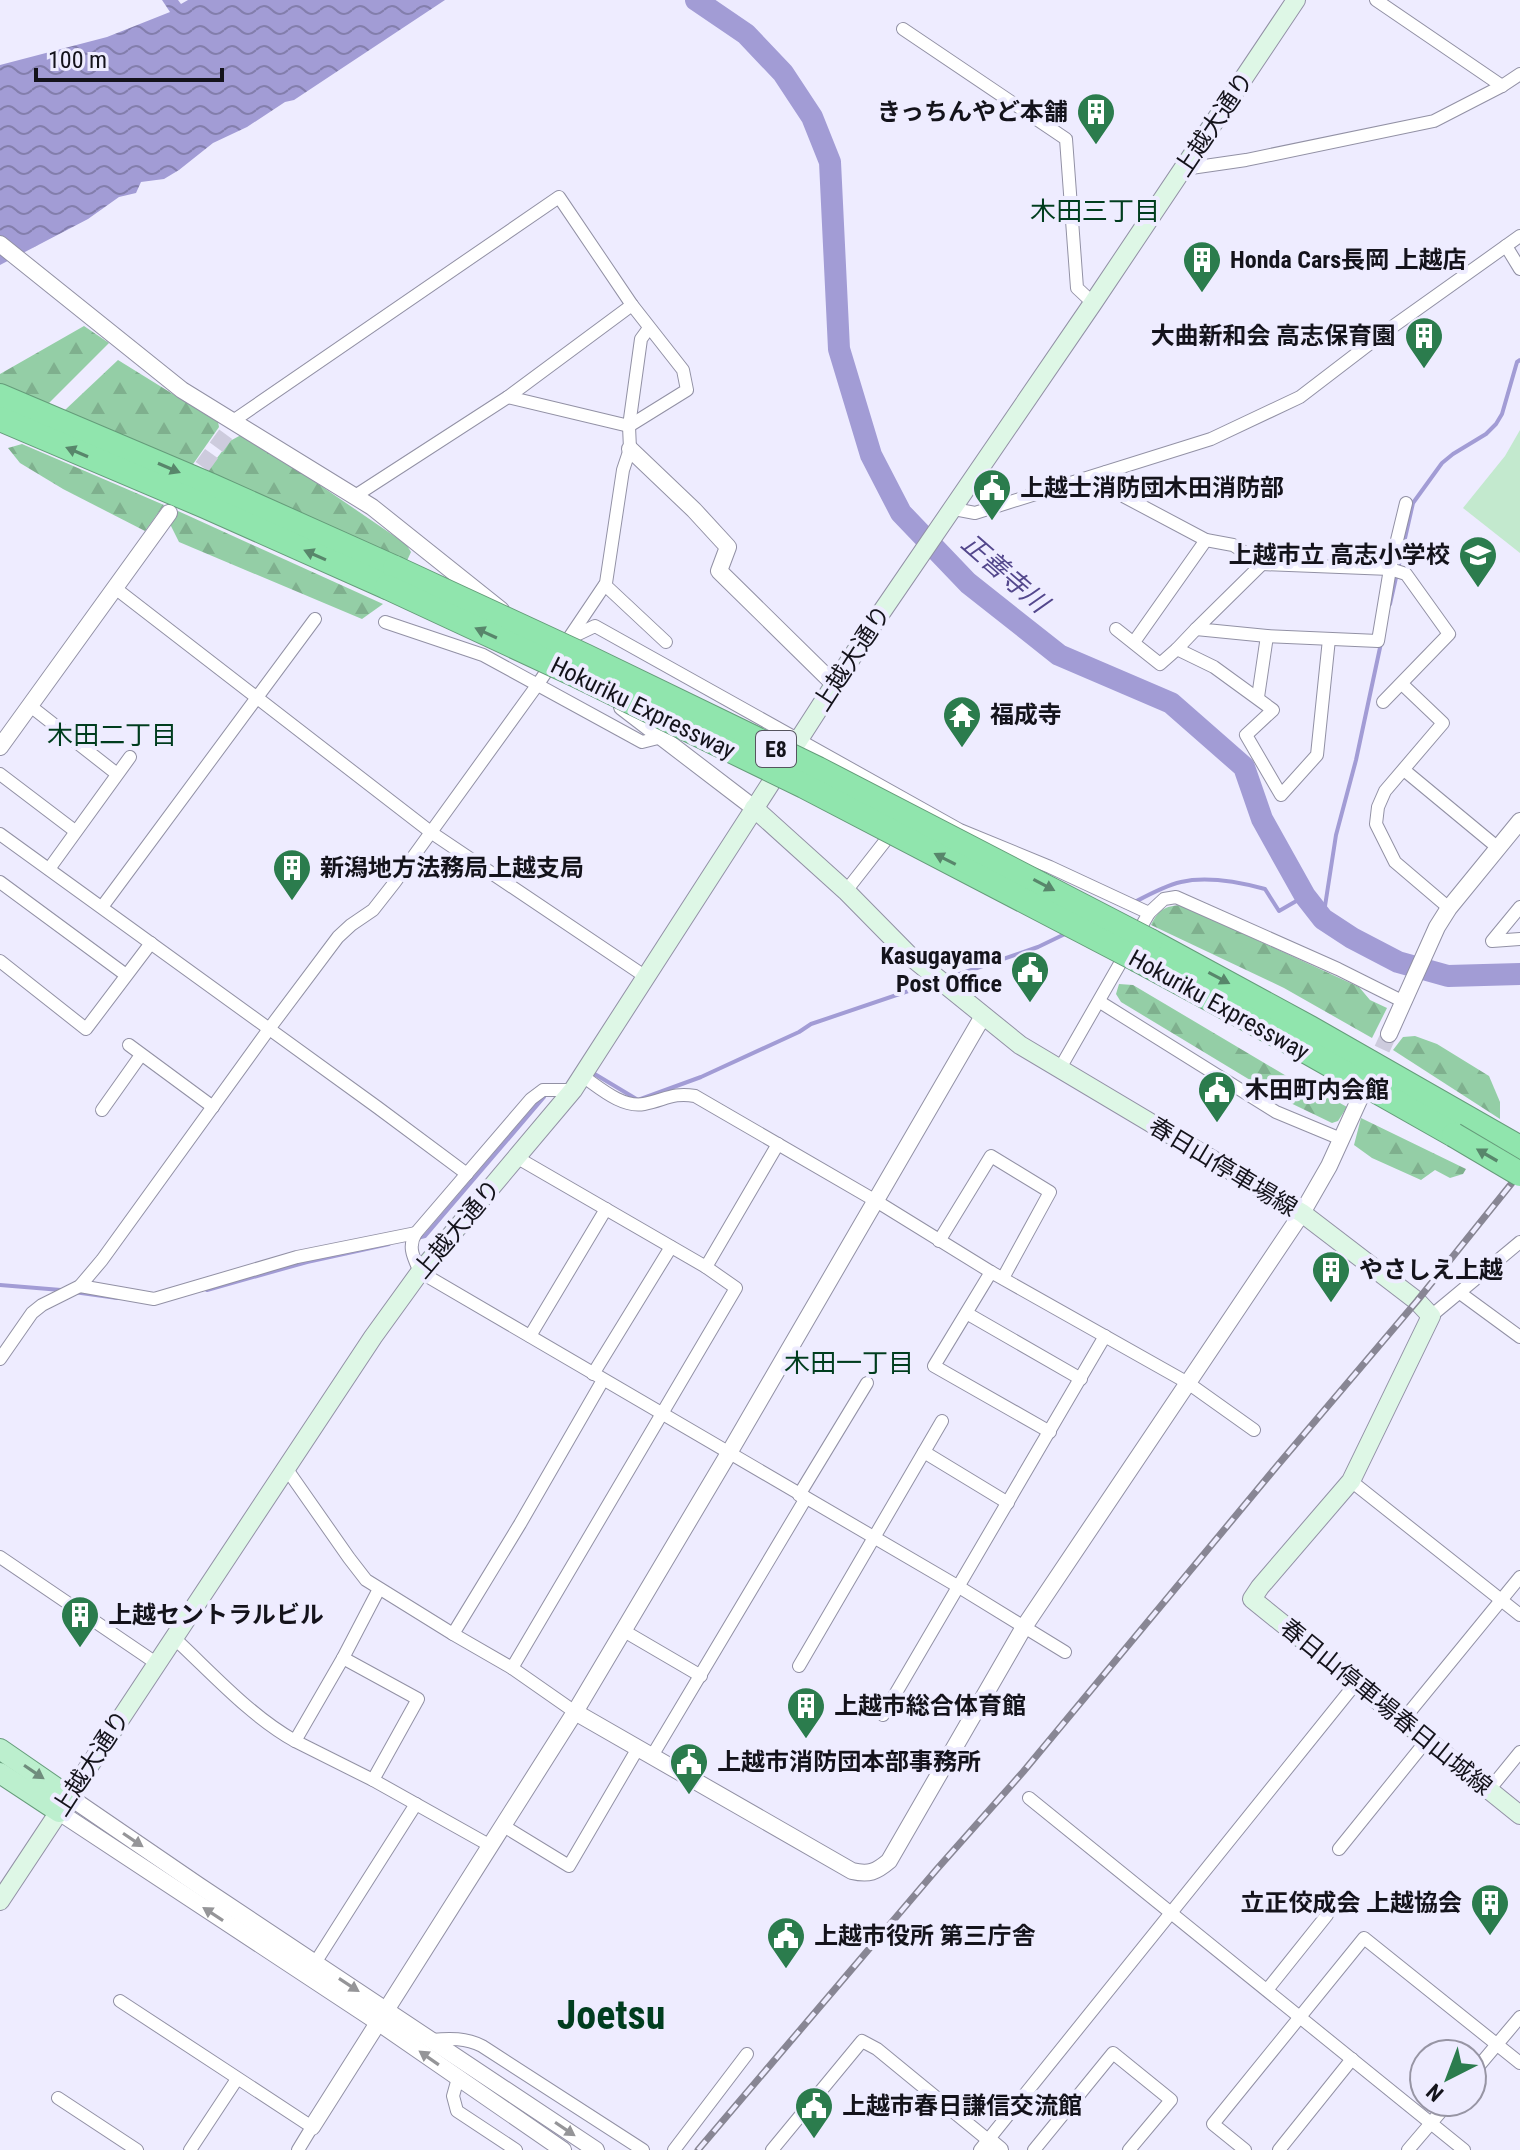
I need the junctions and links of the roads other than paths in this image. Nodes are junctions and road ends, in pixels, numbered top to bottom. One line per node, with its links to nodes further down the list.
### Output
1 (1296, 0): 6 (main road, 上越大通り)
2 (1376, 0): 5 (street)
3 (903, 29): 11 (street)
4 (1520, 74): 5 (street)
5 (1502, 86): 6 (street)
6 (1184, 169): 11 (main road, 上越大通り)
7 (1520, 236): 9 (street)
8 (0, 244): 17 (street)
9 (1506, 246): 10 (street); 20 (street)
10 (1520, 269)
11 (1093, 303): 23 (main road, 上越大通り)
12 (632, 305): 13 (street); 14 (street); 17 (street)
13 (649, 328): 18 (street); 18 (street)
14 (508, 397): 18 (street); 21 (street)
15 (10, 400): 28 (highway, Hokuriku Expressway / E8, one-way to 28)
16 (0, 419): 28 (highway, Hokuriku Expressway / E8, one-way to 16)
17 (230, 426): 21 (street)
18 (629, 426): 19 (street)
19 (630, 449): 29 (street); 44 (street)
20 (1106, 472): 23 (street); 25 (street)
21 (355, 496): 41 (street)
22 (1406, 503): 27 (street)
23 (954, 509): 44 (main road, 上越大通り)
24 (169, 513): 30 (street)
25 (1206, 540): 26 (street); 39 (street)
26 (1262, 564): 27 (street); 34 (street)
27 (1390, 569): 37 (street); 43 (street)
28 (391, 578): 87 (highway, Hokuriku Expressway / E8, bridge)
29 (605, 585): 36 (street); 38 (street)
30 (115, 588): 45 (street); 48 (street)
31 (315, 619): 45 (street)
32 (385, 622): 42 (street)
33 (1116, 629): 39 (street)
34 (1196, 629): 35 (street); 40 (street)
35 (1267, 636): 37 (street); 46 (street)
36 (570, 638): 41 (street); 50 (street)
37 (1329, 639): 46 (street)
38 (666, 642)
39 (1134, 642): 40 (street)
40 (1177, 649): 46 (street)
41 (557, 656): 42 (street); 49 (street)
42 (538, 684): 49 (street); 60 (street)
43 (1402, 684): 47 (street); 53 (street)
44 (835, 685): 50 (main road, 上越大通り)
45 (257, 696): 60 (street); 66 (street)
46 (1258, 697)
47 (1383, 702)
48 (29, 705): 51 (street); 55 (street)
49 (662, 737): 57 (street)
50 (798, 740): 56 (street); 57 (main road, 上越大通り)
51 (0, 747)
52 (130, 757): 55 (street)
53 (1404, 770): 62 (street); 68 (street)
54 (0, 774): 59 (street)
55 (117, 774): 59 (street)
56 (914, 804): 65 (street); 69 (street)
57 (754, 808): 65 (main road, 春日山停車場線); 74 (main road, 上越大通り)
58 (1520, 821): 62 (street)
59 (75, 831): 63 (street)
60 (432, 833): 74 (street); 78 (street)
61 (0, 834): 63 (street)
62 (1497, 847): 68 (street)
63 (49, 869): 66 (street)
64 (0, 882): 73 (street)
65 (846, 891): 77 (main road, 春日山停車場線)
66 (102, 907): 71 (street)
67 (1520, 907): 70 (street)
68 (1449, 908): 76 (street)
69 (1149, 913): 75 (street); 76 (street)
70 (1520, 939)
71 (151, 943): 73 (street); 78 (street)
72 (0, 961): 73 (street)
73 (126, 975)
74 (646, 977): 83 (main road, 上越大通り)
75 (1100, 1002): 82 (street); 88 (street)
76 (1404, 1002): 79 (street)
77 (983, 1016): 82 (main road, 春日山停車場線); 94 (street)
78 (269, 1029): 85 (street); 92 (street)
79 (1389, 1034)
80 (129, 1045): 81 (street)
81 (141, 1055): 85 (street); 86 (street)
82 (1059, 1070): 96 (main road, 春日山停車場線)
83 (577, 1082): 89 (street); 91 (main road, 上越大通り); 92 (street)
84 (1360, 1098): 88 (street)
85 (213, 1107): 104 (street)
86 (102, 1110)
87 (1461, 1126): 90 (highway, Hokuriku Expressway / E8); 93 (highway, Hokuriku Expressway / E8, one-way to 87, bridge)
88 (1341, 1139): 96 (street)
89 (778, 1144): 94 (street); 101 (street)
90 (1520, 1148)
91 (516, 1157): 95 (street); 102 (main road, 上越大通り)
92 (467, 1174): 97 (street)
93 (1520, 1174)
94 (876, 1201): 98 (street); 121 (street)
95 (606, 1209): 100 (street); 108 (street)
96 (1302, 1213): 107 (main road, 春日山停車場線); 115 (street)
97 (416, 1233): 102 (street); 104 (street)
98 (939, 1241): 103 (street); 103 (street)
99 (1520, 1242): 105 (street)
100 (671, 1247): 101 (street); 112 (street)
101 (706, 1267): 116 (street)
102 (420, 1272): 108 (street); 122 (main road, 上越大通り)
103 (997, 1275): 106 (street); 109 (street)
104 (80, 1286): 111 (street)
105 (1460, 1293): 107 (street); 110 (street)
106 (968, 1314): 113 (street); 119 (street)
107 (1431, 1316): 123 (main road)
108 (530, 1336): 112 (street)
109 (1105, 1336): 113 (street); 115 (street)
110 (1520, 1337)
111 (0, 1359)
112 (598, 1377): 116 (street); 135 (street)
113 (1081, 1379): 119 (street)
114 (867, 1383): 124 (street)
115 (1188, 1383): 118 (street); 133 (street)
116 (661, 1413): 121 (street); 141 (street)
117 (942, 1421): 120 (street)
118 (1254, 1430)
119 (1050, 1432): 125 (street)
120 (924, 1452): 125 (street); 126 (street)
121 (729, 1453): 124 (street); 134 (street)
122 (286, 1468): 130 (street); 136 (main road, 上越大通り)
123 (1351, 1481): 131 (street); 143 (main road, 春日山停車場春日山城線)
124 (803, 1496): 126 (street); 142 (street)
125 (1008, 1503): 129 (street)
126 (873, 1537): 129 (street); 140 (street)
127 (0, 1557): 139 (street)
128 (1520, 1577): 131 (street)
129 (959, 1587): 133 (street); 145 (street)
130 (379, 1589): 135 (street); 138 (street)
131 (1502, 1599): 132 (street); 146 (street)
132 (1520, 1615)
133 (1024, 1627): 137 (street); 150 (street)
134 (624, 1631): 142 (street); 144 (street)
135 (453, 1634): 141 (street)
136 (173, 1637): 139 (main road, 上越大通り); 148 (street)
137 (1065, 1652)
138 (343, 1658): 148 (street); 153 (street)
139 (156, 1663): 156 (main road, 上越大通り)
140 (799, 1666)
141 (512, 1668): 144 (street)
142 (701, 1676): 150 (street)
143 (1356, 1683): 146 (main road, 春日山停車場春日山城線); 163 (street)
144 (575, 1712): 150 (street); 159 (street)
145 (883, 1715)
146 (1403, 1720): 147 (main road, 春日山停車場春日山城線)
147 (1427, 1740): 154 (main road, 春日山停車場春日山城線); 161 (street)
148 (295, 1741): 153 (street)
149 (0, 1749): 156 (main road, one-way to 156)
150 (645, 1752): 159 (street)
151 (1520, 1752): 154 (street)
152 (0, 1773): 156 (main road)
153 (373, 1780): 157 (street)
154 (1489, 1790): 158 (main road, 春日山停車場春日山城線)
155 (1029, 1798): 163 (street)
156 (64, 1804): 162 (main road, 上越大通り); 165 (street, one-way to 165); 168 (street, one-way to 156)
157 (416, 1804): 160 (street); 165 (street)
158 (1520, 1815)
159 (502, 1825): 160 (street)
160 (489, 1845): 168 (street)
161 (1339, 1849)
162 (0, 1901)
163 (1171, 1913): 166 (street); 183 (street)
164 (1327, 1915): 166 (street)
165 (315, 1963): 168 (street, one-way to 168)
166 (1267, 1990): 169 (street)
167 (120, 2001): 178 (street)
168 (383, 2016): 171 (street); 177 (street, one-way to 168); 182 (street)
169 (1299, 2017): 172 (street); 175 (street); 195 (street)
170 (1520, 2017): 172 (street)
171 (432, 2040): 189 (street, one-way to 189); 190 (street)
172 (1497, 2045): 174 (street); 176 (street)
173 (747, 2054): 191 (street)
174 (1488, 2055)
175 (1352, 2059): 181 (street); 196 (street)
176 (1520, 2063)
177 (458, 2078): 187 (street); 188 (street)
178 (237, 2079): 182 (street); 185 (street)
179 (58, 2098): 184 (street)
180 (1436, 2118): 181 (street)
181 (1431, 2124): 197 (street); 198 (street)
182 (312, 2127): 186 (street)
183 (989, 2147): 192 (street)
184 (137, 2150)
185 (190, 2150)
186 (298, 2150)
187 (516, 2150)
188 (563, 2150)
189 (596, 2150)
190 (643, 2150)
191 (674, 2150)
192 (772, 2150)
193 (1034, 2150): 194 (street)
194 (1129, 2150)
195 (1245, 2150)
196 (1279, 2150)
197 (1408, 2150)
198 (1464, 2150)

